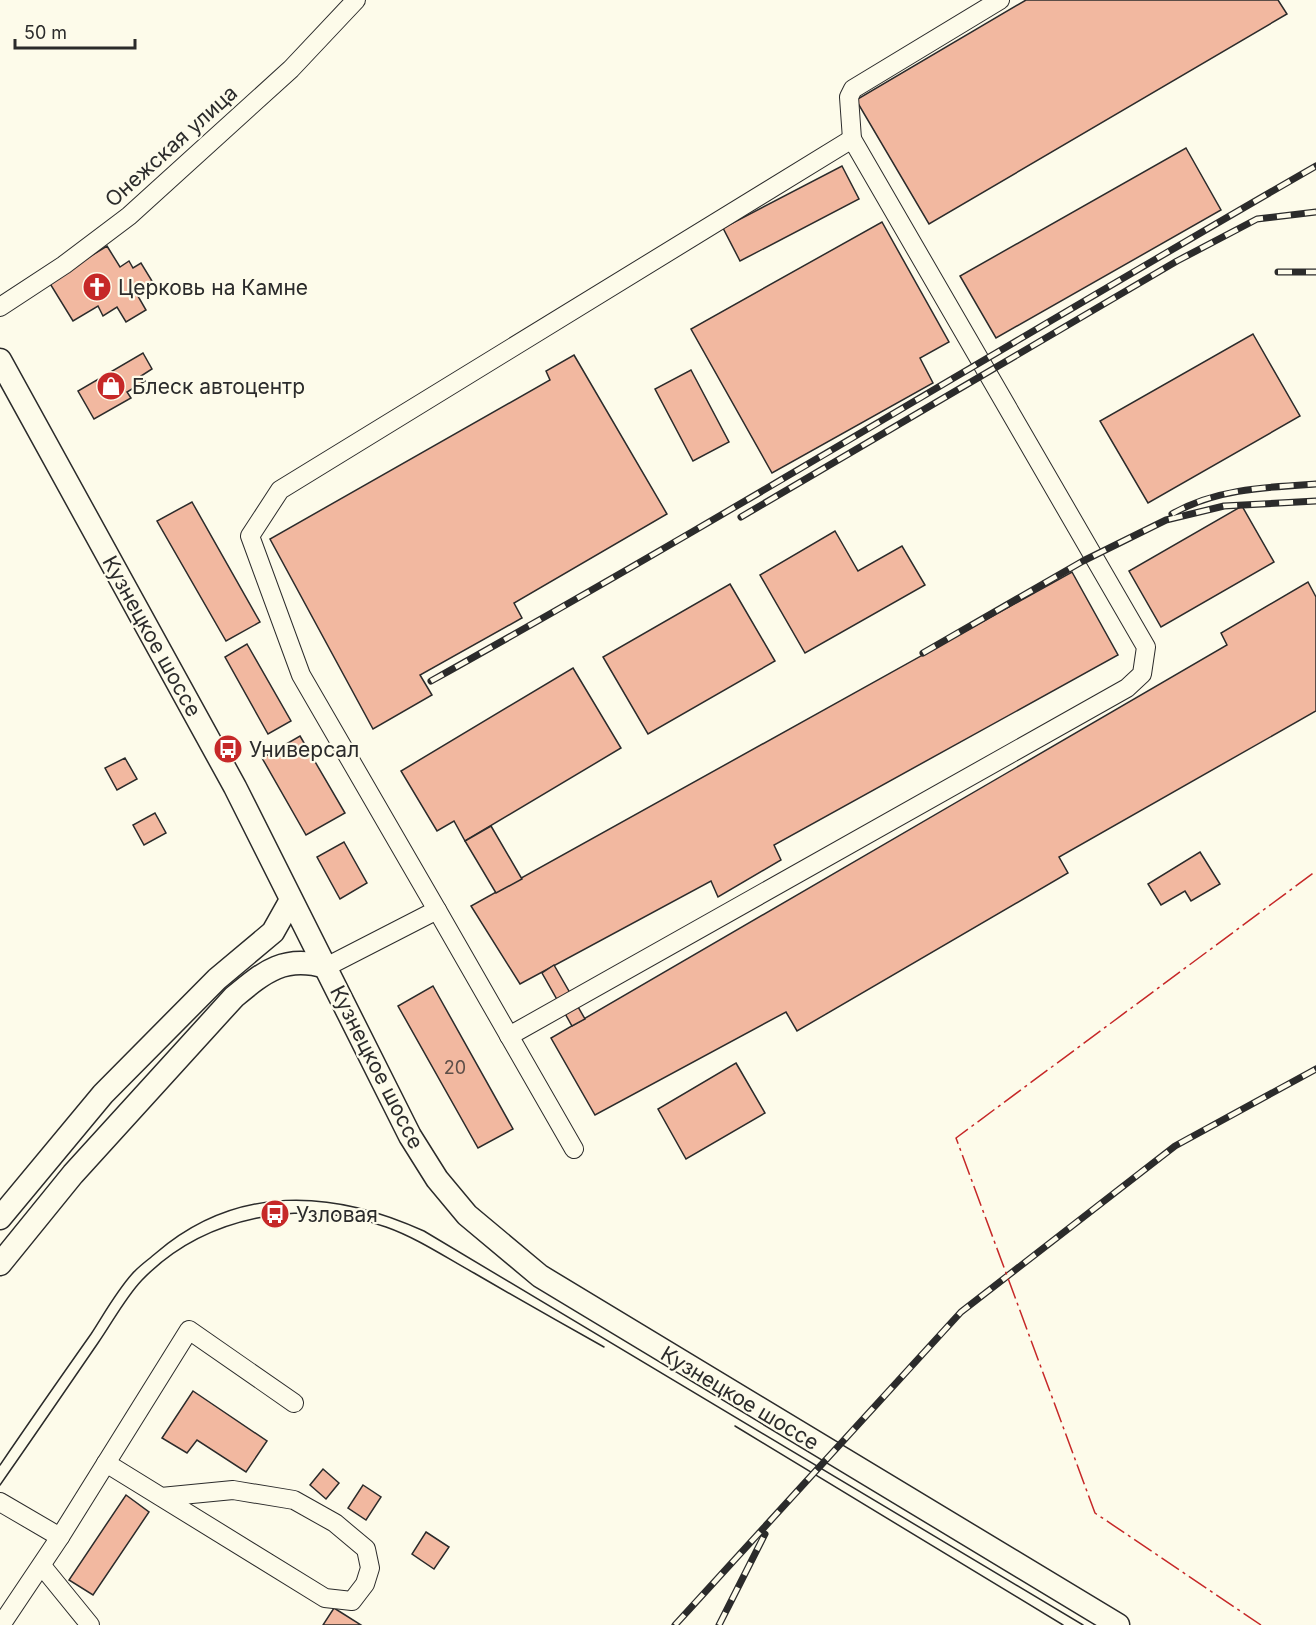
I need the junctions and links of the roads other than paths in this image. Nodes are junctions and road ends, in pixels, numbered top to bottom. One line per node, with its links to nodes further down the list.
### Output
1 (356, 0): 4 (street, Онежская улица)
2 (1000, 0): 3 (street)
3 (852, 139): 7 (street); 9 (street)
4 (0, 306)
5 (1, 363): 6 (main road, Кузнецкое шоссе)
6 (291, 900): 8 (main road, Кузнецкое шоссе); 11 (main road)
7 (437, 910): 8 (street); 9 (street)
8 (327, 967): 12 (main road); 21 (main road, Кузнецкое шоссе)
9 (509, 1036): 10 (street)
10 (574, 1149)
11 (0, 1218)
12 (0, 1264)
13 (294, 1403): 14 (street)
14 (106, 1463): 15 (street); 17 (street)
15 (161, 1497): 15 (street)
16 (0, 1502): 17 (street)
17 (60, 1537): 18 (street)
18 (42, 1566): 19 (street); 20 (street)
19 (1, 1625)
20 (90, 1625)
21 (1118, 1625)

